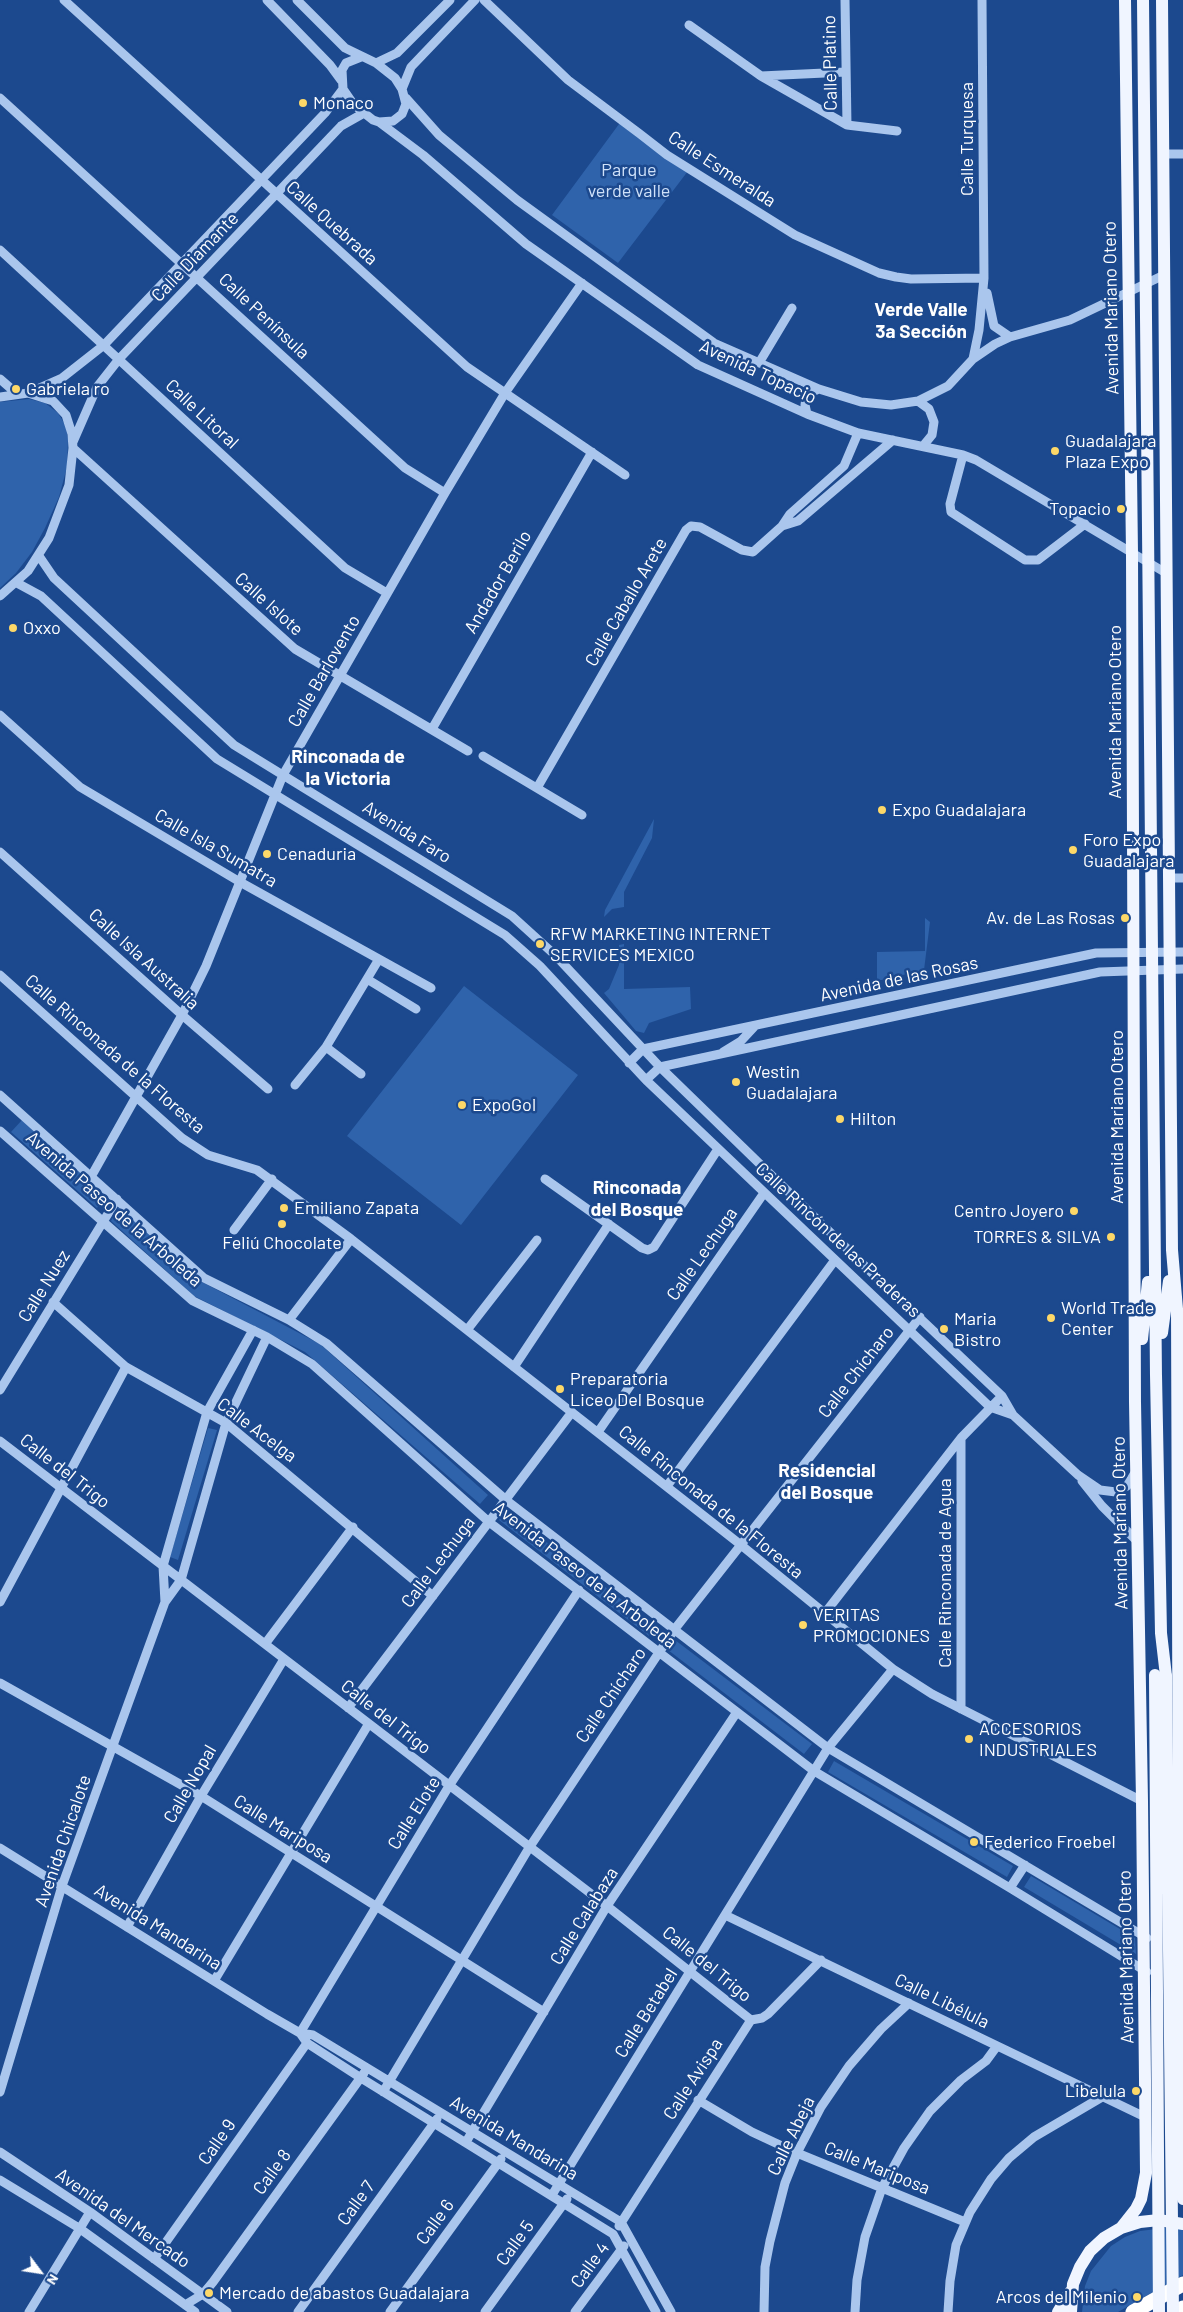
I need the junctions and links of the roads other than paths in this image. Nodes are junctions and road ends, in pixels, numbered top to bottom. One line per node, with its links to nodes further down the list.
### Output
1 (64, 0): 26 (street, Calle Quebrada)
2 (267, 0): 17 (street)
3 (297, 0): 13 (street)
4 (450, 0): 14 (street)
5 (475, 0): 18 (street)
6 (484, 0): 32 (street, Calle Esmeralda)
7 (845, 0): 15 (street, Calle Platino)
8 (982, 0): 32 (street, Calle Turquesa)
9 (1124, 0): 35 (main road, Avenida Mariano Otero)
10 (1144, 0): 34 (main road, Avenida Mariano Otero)
11 (1162, 0): 24 (main road, Avenida Mariano Otero)
12 (689, 25): 16 (street)
13 (361, 57): 14 (street); 17 (street)
14 (376, 64): 18 (street)
15 (846, 72): 16 (street); 22 (street, Calle Platino)
16 (761, 76): 22 (street)
17 (342, 84): 20 (street); 26 (street, Calle Diamante)
18 (404, 94): 21 (street); 41 (street, Avenida Topacio)
19 (0, 98): 29 (street, Calle Península)
20 (364, 113): 21 (street); 27 (street, Calle Diamante)
21 (379, 122): 33 (street, Avenida Topacio)
22 (847, 125): 23 (street)
23 (897, 131)
24 (1163, 154): 25 (street); 30 (main road, Avenida Mariano Otero)
25 (1183, 154)
26 (262, 181): 27 (street, Calle Quebrada); 29 (street, Calle Diamante)
27 (277, 195): 31 (street, Calle Diamante); 46 (street, Calle Quebrada)
28 (0, 250): 38 (street, Calle Litoral)
29 (182, 263): 31 (street, Calle Península); 38 (street, Calle Diamante)
30 (1164, 276): 34 (street, Avenida Topacio); 63 (main road, Avenida Mariano Otero)
31 (198, 277): 39 (street, Calle Diamante); 57 (street, Calle Península)
32 (984, 278): 37 (street, Calle Turquesa); 40 (street, Calle Turquesa)
33 (582, 283): 46 (street, Calle Barlovento); 49 (street, Avenida Topacio)
34 (1147, 283): 35 (street, Avenida Topacio); 62 (main road, Avenida Mariano Otero)
35 (1128, 291): 37 (street, Avenida Topacio); 60 (main road, Avenida Mariano Otero)
36 (792, 308): 41 (street)
37 (1010, 337): 40 (street, Avenida Topacio)
38 (104, 345): 39 (street, Calle Litoral); 45 (street, Calle Diamante)
39 (119, 359): 52 (street, Calle Diamante); 65 (street, Calle Litoral)
40 (973, 359): 48 (street, Avenida Topacio)
41 (759, 363): 43 (street, Avenida Topacio)
42 (0, 379): 44 (street)
43 (819, 389): 48 (street, Avenida Topacio); 49 (street)
44 (16, 393): 45 (street); 47 (street)
45 (28, 393): 52 (street)
46 (505, 393): 54 (street, Calle Quebrada); 57 (street, Calle Barlovento)
47 (0, 397)
48 (918, 401): 53 (street)
49 (807, 414): 50 (street, Avenida Topacio)
50 (858, 433): 51 (street, Avenida Topacio); 59 (street, Calle Caballo Arete)
51 (893, 440): 53 (street, Avenida Topacio); 59 (street, Calle Caballo Arete)
52 (73, 445): 61 (street); 67 (street, Calle Islote)
53 (923, 446): 55 (street, Avenida Topacio)
54 (592, 452): 56 (street, Calle Quebrada); 69 (street, Andador Berilo)
55 (963, 455): 58 (street, Avenida Topacio); 58 (street)
56 (625, 474)
57 (445, 493): 65 (street, Calle Barlovento)
58 (1085, 524): 60 (street, Avenida Topacio)
59 (782, 526): 73 (street, Calle Caballo Arete)
60 (1132, 554): 62 (street, Avenida Topacio); 80 (main road, Avenida Mariano Otero)
61 (39, 556): 64 (street); 72 (street, Avenida Faro)
62 (1148, 563): 63 (street, Avenida Topacio); 81 (main road, Avenida Mariano Otero)
63 (1166, 574): 77 (main road, Avenida Mariano Otero)
64 (17, 583): 66 (street); 74 (street, Avenida Faro)
65 (388, 593): 67 (street, Calle Barlovento)
66 (0, 596)
67 (340, 675): 69 (street, Calle Islote); 72 (street, Calle Barlovento)
68 (0, 715): 79 (street, Calle Isla Sumatra)
69 (432, 729): 70 (street, Calle Islote)
70 (468, 750)
71 (484, 756): 73 (street)
72 (283, 775): 74 (street, Calle Barlovento); 95 (street, Avenida Faro)
73 (537, 788): 75 (street)
74 (274, 794): 79 (street, Calle Barlovento); 97 (street, Avenida Faro)
75 (582, 815)
76 (0, 852): 92 (street, Calle Isla Australia)
77 (1169, 878): 78 (street); 82 (main road, Avenida Mariano Otero)
78 (1183, 878)
79 (240, 882): 84 (street, Calle Isla Sumatra); 92 (street, Calle Barlovento)
80 (1134, 952): 81 (street, Avenida de las Rosas); 86 (main road, Avenida Mariano Otero); 93 (street, Avenida de las Rosas)
81 (1152, 952): 82 (street, Avenida de las Rosas); 87 (main road, Avenida Mariano Otero)
82 (1170, 952): 83 (street, Avenida de las Rosas); 85 (main road, Avenida Mariano Otero)
83 (1183, 952)
84 (378, 959): 89 (street); 90 (street, Calle Isla Sumatra)
85 (1176, 969): 87 (street, Avenida de las Rosas); 118 (main road, Avenida Mariano Otero)
86 (1134, 970): 87 (street, Avenida de las Rosas); 96 (street, Avenida de las Rosas); 133 (main road, Avenida Mariano Otero)
87 (1152, 970): 114 (main road, Avenida Mariano Otero)
88 (0, 975): 104 (street, Calle Rinconada de la Floresta)
89 (367, 979): 91 (street); 94 (street)
90 (431, 988)
91 (416, 1009)
92 (182, 1015): 102 (street, Calle Isla Australia); 104 (street, Calle Barlovento)
93 (754, 1027): 95 (street, Avenida de las Rosas); 96 (street)
94 (326, 1047): 99 (street); 101 (street)
95 (643, 1049): 97 (street); 98 (street, Avenida Faro)
96 (716, 1056): 98 (street, Avenida de las Rosas)
97 (629, 1063): 100 (street, Avenida Faro)
98 (660, 1067): 100 (street); 122 (street, Calle Rincón de las Praderas)
99 (361, 1074)
100 (646, 1080): 106 (street, Calle Rincón de las Praderas)
101 (295, 1084)
102 (268, 1089)
103 (0, 1096): 107 (street, Avenida Paseo de la Arboleda)
104 (136, 1097): 107 (street, Calle Barlovento); 108 (street, Calle Rinconada de la Floresta)
105 (0, 1131): 112 (street, Avenida Paseo de la Arboleda)
106 (718, 1148): 110 (street, Calle Rincón de las Praderas); 113 (street)
107 (92, 1175): 111 (street, Avenida Paseo de la Arboleda)
108 (272, 1179): 115 (street); 116 (street, Calle Rinconada de la Floresta)
109 (545, 1179): 113 (street)
110 (764, 1193): 119 (street, Calle Rincón de las Praderas); 139 (street, Calle Lechuga)
111 (117, 1199): 112 (street, Calle Nuez); 123 (street, Avenida Paseo de la Arboleda)
112 (103, 1222): 120 (street, Calle Nuez); 124 (street, Avenida Paseo de la Arboleda)
113 (609, 1224): 128 (street)
114 (1154, 1225): 130 (main road, Avenida Mariano Otero); 133 (main road)
115 (234, 1230)
116 (351, 1239): 123 (street); 125 (street, Calle Rinconada de la Floresta)
117 (537, 1240): 125 (street)
118 (1172, 1258): 121 (main road, Avenida Mariano Otero); 130 (main road)
119 (835, 1260): 126 (street, Calle Rincón de las Praderas); 144 (street)
120 (53, 1302): 129 (street, Calle Acelga); 131 (street, Calle Nuez)
121 (1180, 1309): 147 (main road, Avenida Mariano Otero)
122 (920, 1318): 126 (street, Calle Chícharo); 132 (street, Calle Rincón de las Praderas)
123 (289, 1320): 146 (street, Avenida Paseo de la Arboleda)
124 (253, 1330): 127 (street, Avenida Paseo de la Arboleda); 135 (street, Avenida Chicalote)
125 (467, 1330): 128 (street, Calle Rinconada de la Floresta)
126 (909, 1330): 134 (street, Calle Rincón de las Praderas); 151 (street, Calle Chícharo)
127 (266, 1336): 138 (street, Avenida Chicalote); 148 (street, Avenida Paseo de la Arboleda)
128 (514, 1366): 136 (street, Calle Rinconada de la Floresta)
129 (126, 1367): 135 (street, Calle Acelga); 145 (street)
130 (1156, 1375): 164 (main road, Avenida Mariano Otero)
131 (0, 1390)
132 (1002, 1396): 134 (street); 137 (street, Calle Rincón de las Praderas)
133 (1135, 1402): 142 (main road, Avenida Mariano Otero)
134 (990, 1407): 137 (street, Calle Rincón de las Praderas); 140 (street)
135 (207, 1412): 138 (street, Calle Acelga); 152 (street, Avenida Chicalote)
136 (572, 1412): 139 (street, Calle Rinconada de la Floresta); 146 (street, Calle Lechuga)
137 (1013, 1416): 143 (street, Calle Rincón de las Praderas)
138 (226, 1422): 149 (street, Calle Acelga); 153 (street, Avenida Chicalote)
139 (598, 1432): 144 (street, Calle Rinconada de la Floresta)
140 (961, 1438): 158 (street); 167 (street, Calle Rinconada de Agua)
141 (0, 1442): 145 (street, Calle del Trigo)
142 (1137, 1464): 143 (street, Calle Rincón de las Praderas); 150 (main road, Avenida Mariano Otero)
143 (1078, 1475): 150 (street, Calle Rincón de las Praderas)
144 (667, 1486): 151 (street, Calle Rinconada de la Floresta)
145 (62, 1489): 152 (street, Calle del Trigo); 156 (street)
146 (506, 1500): 148 (street, Calle Lechuga); 159 (street, Avenida Paseo de la Arboleda)
147 (1180, 1521): 164 (main road, Avenida Mariano Otero)
148 (489, 1522): 154 (street, Avenida Paseo de la Arboleda); 155 (street, Calle Lechuga)
149 (353, 1527): 155 (street, Calle Acelga); 160 (street)
150 (1137, 1541): 175 (main road, Avenida Mariano Otero)
151 (741, 1545): 158 (street, Calle Rinconada de la Floresta); 159 (street, Calle Chícharo)
152 (163, 1566): 153 (street, Calle del Trigo); 157 (street, Avenida Chicalote)
153 (181, 1580): 157 (street, Avenida Chicalote); 160 (street, Calle del Trigo)
154 (579, 1590): 161 (street, Avenida Paseo de la Arboleda); 173 (street, Calle Elote)
155 (433, 1596): 166 (street, Calle Lechuga)
156 (0, 1602)
157 (165, 1602): 170 (street, Avenida Chicalote)
158 (825, 1613): 163 (street, Calle Rinconada de la Floresta)
159 (674, 1630): 161 (street, Calle Chícharo); 171 (street, Avenida Paseo de la Arboleda)
160 (265, 1644): 162 (street, Calle del Trigo)
161 (658, 1653): 168 (street, Avenida Paseo de la Arboleda); 177 (street, Calle Chícharo)
162 (284, 1659): 166 (street, Calle del Trigo); 174 (street, Calle Nopal)
163 (893, 1669): 167 (street, Calle Rinconada de la Floresta); 171 (street, Calle Betabel)
164 (1170, 1674): 188 (main road, Avenida Mariano Otero); 255 (main road, Avenida Mariano Otero, bridge); 256 (main road, Avenida Mariano Otero, bridge)
165 (0, 1683): 170 (street, Calle Mariposa)
166 (348, 1708): 169 (street, Calle del Trigo)
167 (961, 1709): 175 (street, Calle Rinconada de la Floresta)
168 (736, 1712): 172 (street, Avenida Paseo de la Arboleda); 183 (street, Calle Calabaza)
169 (368, 1725): 173 (street, Calle del Trigo); 178 (street)
170 (113, 1747): 174 (street, Calle Mariposa); 180 (street, Avenida Chicalote)
171 (828, 1748): 172 (street, Calle Betabel); 179 (street, Avenida Paseo de la Arboleda)
172 (814, 1771): 181 (street, Avenida Paseo de la Arboleda); 184 (street, Calle Betabel)
173 (449, 1786): 177 (street, Calle del Trigo); 182 (street, Calle Elote)
174 (201, 1796): 178 (street, Calle Mariposa); 185 (street, Calle Nopal)
175 (1142, 1801): 186 (main road, Avenida Mariano Otero)
176 (0, 1848): 180 (street, Avenida Mandarina)
177 (529, 1848): 183 (street, Calle del Trigo); 189 (street, Calle Chícharo)
178 (291, 1854): 182 (street, Calle Mariposa); 193 (street)
179 (1025, 1865): 181 (street); 186 (street, Avenida Paseo de la Arboleda)
180 (62, 1886): 185 (street, Avenida Mandarina); 205 (street, Avenida Chicalote)
181 (1010, 1888): 191 (street, Avenida Paseo de la Arboleda)
182 (376, 1906): 189 (street, Calle Mariposa); 199 (street, Calle Elote)
183 (608, 1906): 192 (street, Calle del Trigo); 197 (street, Calle Calabaza)
184 (725, 1915): 190 (street, Calle Libélula); 192 (street, Calle Betabel)
185 (127, 1927): 193 (street, Avenida Mandarina)
186 (1144, 1936): 187 (street, Avenida Paseo de la Arboleda); 191 (main road, Avenida Mariano Otero)
187 (1166, 1950): 188 (street, Avenida Paseo de la Arboleda); 194 (main road)
188 (1181, 1959): 195 (main road, Avenida Mariano Otero)
189 (461, 1960): 197 (street, Calle Mariposa); 204 (street, Calle Chícharo)
190 (821, 1960): 196 (street, Calle Libélula); 198 (street, Calle Avispa)
191 (1144, 1970): 194 (street, Avenida Paseo de la Arboleda); 210 (main road, Avenida Mariano Otero)
192 (690, 1971): 198 (street, Calle del Trigo); 219 (street, Calle Betabel)
193 (214, 1981): 199 (street, Avenida Mandarina)
194 (1165, 1988): 195 (street, Avenida Paseo de la Arboleda); 223 (main road)
195 (1181, 2002): 223 (main road, Avenida Mariano Otero)
196 (909, 2003): 201 (street, Calle Libélula); 216 (street, Calle Abeja)
197 (544, 2012): 212 (street, Calle Calabaza)
198 (751, 2020): 208 (street, Calle Avispa)
199 (300, 2033): 200 (street, Avenida Mandarina); 202 (street, Avenida Mandarina)
200 (307, 2043): 203 (street, Avenida Mandarina); 234 (street, Calle 9)
201 (998, 2046): 207 (street, Calle Libélula); 220 (street)
202 (366, 2068): 203 (street, Calle 8); 204 (street, Avenida Mandarina)
203 (361, 2078): 206 (street, Avenida Mandarina); 237 (street, Calle 8)
204 (389, 2081): 206 (street, Calle Chícharo); 209 (street, Avenida Mandarina)
205 (0, 2092)
206 (383, 2092): 211 (street, Avenida Mandarina)
207 (1102, 2097): 210 (street, Calle Libélula); 227 (street)
208 (698, 2100): 216 (street, Calle Mariposa); 226 (street, Calle Avispa)
209 (441, 2113): 211 (street, Calle 7); 212 (street, Avenida Mandarina)
210 (1145, 2117): 230 (main road, Avenida Mariano Otero)
211 (434, 2123): 213 (street, Avenida Mandarina); 243 (street, Calle 7)
212 (473, 2132): 213 (street, Calle Calabaza); 215 (street, Avenida Mandarina)
213 (466, 2142): 217 (street, Avenida Mandarina)
214 (0, 2152): 225 (street, Avenida del Mercado)
215 (506, 2152): 217 (street, Calle 6); 219 (street, Avenida Mandarina)
216 (797, 2152): 220 (street, Calle Mariposa); 249 (street, Calle Abeja)
217 (498, 2162): 222 (street, Avenida Mandarina); 244 (street, Calle 6)
218 (0, 2180): 229 (street, Avenida del Mercado)
219 (559, 2184): 221 (street, Avenida Mandarina); 222 (street, Calle Betabel)
220 (882, 2188): 227 (street, Calle Mariposa); 250 (street)
221 (570, 2192): 224 (street, Calle 5); 226 (street, Avenida Mandarina)
222 (552, 2195): 224 (street, Avenida Mandarina)
223 (1182, 2197)
224 (564, 2202): 231 (street, Avenida Mandarina); 245 (street, Calle 5)
225 (90, 2212): 229 (street); 234 (street, Avenida del Mercado)
226 (621, 2222): 231 (street, Calle Avispa); 232 (street, Avenida Mandarina)
227 (965, 2222): 251 (street)
228 (1183, 2224): 230 (main road)
229 (79, 2228): 238 (street, Avenida del Mercado); 240 (street)
230 (1121, 2228): 235 (main road)
231 (613, 2234): 233 (street, Avenida Mandarina)
232 (630, 2237): 233 (street, Calle 4); 248 (street, Avenida Mandarina)
233 (622, 2248): 246 (street, Calle 4); 247 (street, Avenida Mandarina)
234 (154, 2259): 237 (street, Avenida del Mercado)
235 (1080, 2267): 252 (main road); 253 (main road)
236 (1183, 2284): 254 (highway)
237 (203, 2294): 238 (street, Calle 8); 241 (street, Calle 8); 242 (street, Avenida del Mercado)
238 (185, 2305): 241 (street, Avenida del Mercado)
239 (1183, 2308): 256 (highway)
240 (29, 2312)
241 (196, 2312)
242 (227, 2312)
243 (298, 2312)
244 (390, 2312)
245 (485, 2312)
246 (575, 2312)
247 (656, 2312)
248 (671, 2312)
249 (764, 2312)
250 (856, 2312)
251 (948, 2312)
252 (1058, 2312)
253 (1071, 2312)
254 (1132, 2312)
255 (1159, 2312)
256 (1175, 2312)

